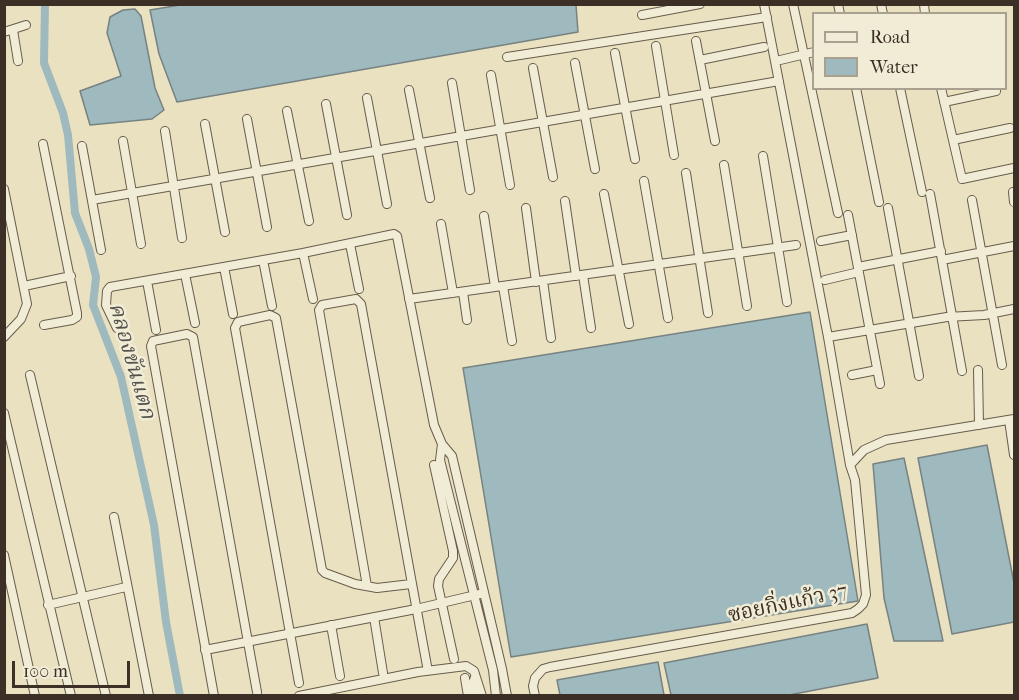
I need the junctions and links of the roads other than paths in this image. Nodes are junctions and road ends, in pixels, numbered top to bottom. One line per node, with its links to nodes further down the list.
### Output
1 (700, 4): 4 (street)
2 (764, 4): 6 (street)
3 (793, 4): 14 (street)
4 (659, 8): 5 (street)
5 (642, 15)
6 (767, 17): 15 (street); 18 (street)
7 (26, 25): 8 (street)
8 (9, 31): 17 (street)
9 (696, 41): 16 (street)
10 (656, 46): 31 (street)
11 (764, 47): 16 (street)
12 (812, 52): 14 (street)
13 (615, 53): 34 (street)
14 (804, 54): 18 (street); 80 (street)
15 (507, 57)
16 (700, 60): 29 (street)
17 (18, 61)
18 (776, 61): 22 (street)
19 (575, 63): 36 (street)
20 (533, 68): 38 (street)
21 (491, 75): 41 (street)
22 (779, 81): 29 (street); 141 (street)
23 (452, 82): 43 (street)
24 (409, 90): 47 (street)
25 (856, 90): 75 (street)
26 (900, 90): 100 (street)
27 (942, 90): 32 (street)
28 (996, 91): 32 (street)
29 (706, 93): 31 (street); 46 (street)
30 (367, 98): 50 (street)
31 (665, 101): 34 (street); 51 (street)
32 (944, 102): 44 (street)
33 (326, 104): 53 (street)
34 (626, 108): 36 (street); 54 (street)
35 (287, 111): 55 (street)
36 (585, 114): 38 (street); 58 (street)
37 (247, 119): 59 (street)
38 (543, 122): 41 (street); 61 (street)
39 (206, 124): 62 (street)
40 (1010, 128): 44 (street)
41 (501, 129): 43 (street); 64 (street)
42 (165, 131): 65 (street)
43 (461, 136): 47 (street); 67 (street)
44 (952, 140): 57 (street)
45 (123, 141): 69 (street)
46 (715, 141)
47 (420, 143): 50 (street); 71 (street)
48 (43, 144): 109 (street)
49 (82, 146): 72 (street)
50 (377, 150): 53 (street); 77 (street)
51 (674, 155)
52 (764, 156): 95 (street)
53 (336, 158): 55 (street); 81 (street)
54 (635, 159)
55 (297, 164): 59 (street); 84 (street)
56 (724, 165): 99 (street)
57 (1014, 168)
58 (596, 169)
59 (257, 171): 62 (street); 86 (street)
60 (686, 174): 101 (street)
61 (553, 177)
62 (215, 179): 65 (street); 87 (street)
63 (644, 182): 104 (street)
64 (510, 185)
65 (174, 186): 69 (street); 89 (street)
66 (4, 189): 114 (street)
67 (470, 190)
68 (1013, 192): 76 (street)
69 (132, 193): 72 (street); 91 (street)
70 (604, 194): 107 (street)
71 (430, 198)
72 (92, 200): 96 (street)
73 (972, 200): 97 (street)
74 (565, 201): 110 (street)
75 (879, 202)
76 (1014, 202)
77 (387, 204)
78 (526, 208): 113 (street)
79 (888, 208): 103 (street)
80 (838, 213)
81 (347, 215)
82 (848, 215): 88 (street)
83 (484, 216): 115 (street)
84 (309, 221)
85 (441, 224): 118 (street)
86 (267, 227)
87 (225, 232)
88 (852, 235): 90 (street); 106 (street)
89 (182, 238)
90 (821, 241)
91 (141, 244)
92 (350, 244): 98 (street); 116 (street); 120 (street)
93 (796, 245): 95 (street)
94 (1014, 246): 97 (street)
95 (779, 248): 99 (street); 121 (street)
96 (101, 250)
97 (981, 252): 100 (street); 126 (street)
98 (303, 254): 102 (street); 119 (street)
99 (739, 254): 101 (street); 123 (street)
100 (941, 256): 103 (street); 128 (street)
101 (699, 259): 104 (street); 125 (street)
102 (263, 260): 105 (street); 122 (street)
103 (898, 260): 106 (street); 133 (street)
104 (660, 264): 107 (street); 129 (street)
105 (224, 267): 108 (street); 127 (street)
106 (859, 269): 111 (street); 138 (street)
107 (618, 270): 110 (street); 132 (street)
108 (185, 274): 112 (street); 131 (street)
109 (71, 276): 114 (street); 134 (street)
110 (580, 276): 113 (street); 136 (street)
111 (825, 280)
112 (147, 281): 135 (street); 137 (street)
113 (540, 281): 115 (street); 140 (street)
114 (24, 286): 139 (street)
115 (499, 287): 117 (street); 142 (street)
116 (359, 289)
117 (463, 292): 118 (street); 130 (street)
118 (453, 293): 120 (street)
119 (313, 299)
120 (410, 299): 154 (street)
121 (787, 302)
122 (272, 306)
123 (747, 306)
124 (1014, 309): 126 (street)
125 (708, 313)
126 (993, 313): 128 (street); 143 (street)
127 (233, 314)
128 (953, 317): 133 (street); 146 (street)
129 (668, 318)
130 (467, 320)
131 (195, 323)
132 (628, 324)
133 (910, 324): 138 (street); 149 (street)
134 (44, 326)
135 (117, 328)
136 (591, 328)
137 (156, 330)
138 (870, 330): 141 (street); 144 (street)
139 (4, 337)
140 (551, 338)
141 (828, 338): 157 (street)
142 (512, 341)
143 (1002, 364)
144 (878, 370): 148 (street); 150 (street)
145 (978, 370): 153 (street)
146 (962, 371)
147 (30, 375): 167 (street)
148 (852, 375)
149 (919, 376)
150 (880, 384)
151 (4, 413): 169 (street)
152 (1012, 419): 153 (street); 155 (street)
153 (980, 424): 157 (street)
154 (442, 444): 159 (street); 160 (street)
155 (1014, 455)
156 (434, 465): 168 (street)
157 (850, 465): 199 (street, ซอยกิ่งแก้ว 37)
158 (114, 517): 164 (street)
159 (468, 522): 160 (street); 165 (street)
160 (456, 524): 166 (street)
161 (4, 555): 188 (street)
162 (411, 584): 163 (street); 163 (street); 170 (street)
163 (367, 586): 173 (street)
164 (126, 587): 167 (street); 191 (street)
165 (484, 593): 166 (street); 178 (street)
166 (474, 596): 168 (street); 179 (street)
167 (83, 598): 169 (street); 190 (street)
168 (441, 602): 170 (street); 176 (street)
169 (48, 605): 189 (street)
170 (416, 609): 171 (street); 177 (street)
171 (374, 617): 172 (street); 180 (street)
172 (331, 625): 173 (street); 181 (street)
173 (290, 633): 174 (street); 184 (street)
174 (247, 641): 175 (street); 175 (street); 187 (street)
175 (205, 650): 192 (street)
176 (454, 659)
177 (427, 666)
178 (502, 669): 179 (street); 185 (street)
179 (492, 670): 186 (street)
180 (383, 673)
181 (340, 676)
182 (475, 677): 193 (street); 195 (street); 196 (street)
183 (465, 678): 194 (street)
184 (298, 683)
185 (505, 685): 186 (street); 198 (street)
186 (495, 686): 197 (street)
187 (257, 692)
188 (35, 696)
189 (70, 696)
190 (106, 696)
191 (149, 696)
192 (214, 696)
193 (299, 696)
194 (468, 696)
195 (475, 696)
196 (482, 696)
197 (496, 696)
198 (507, 696)
199 (535, 696)

